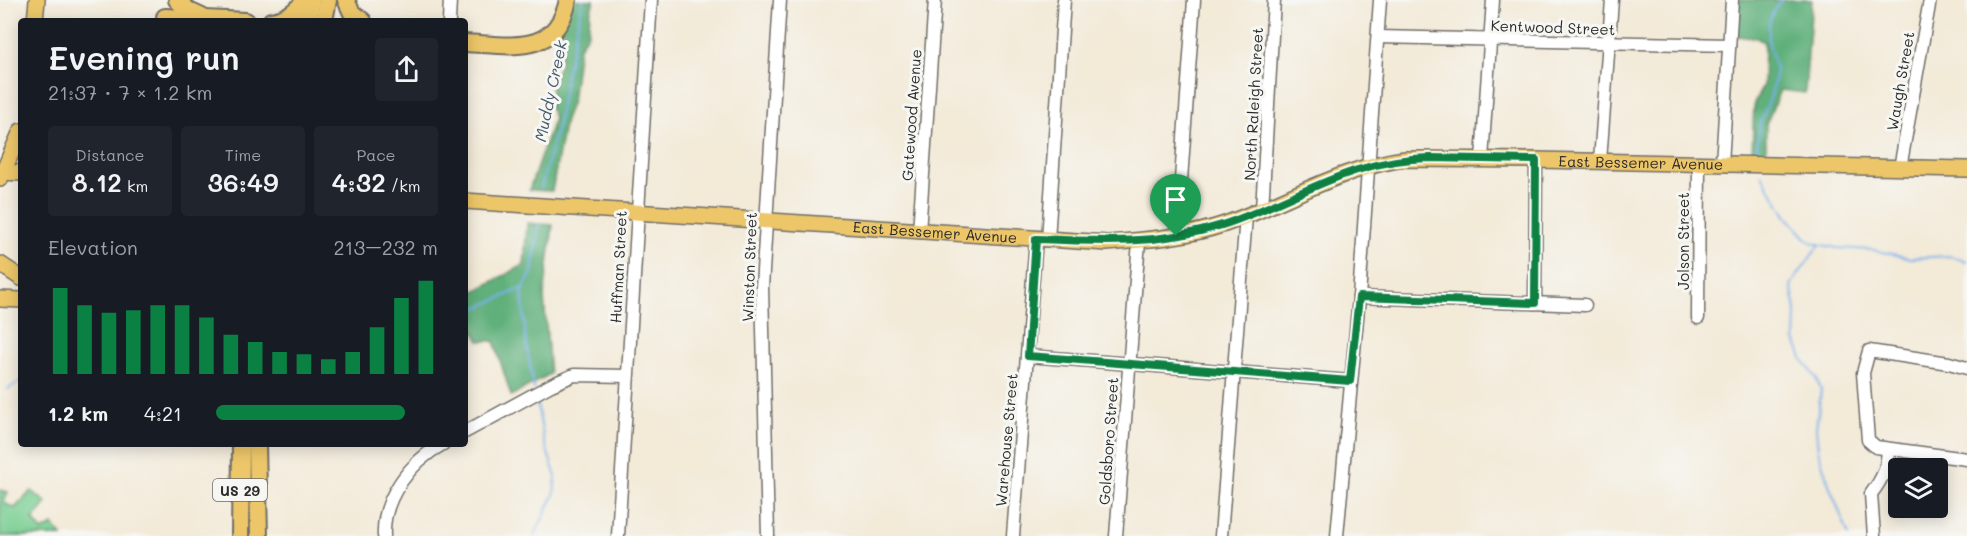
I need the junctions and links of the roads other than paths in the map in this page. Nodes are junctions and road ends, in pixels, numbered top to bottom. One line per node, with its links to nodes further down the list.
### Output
1 (37, 0): 22 (main road)
2 (177, 0): 23 (highway)
3 (306, 0): 24 (highway)
4 (312, 0): 25 (highway)
5 (328, 0): 26 (highway)
6 (346, 0): 27 (highway)
7 (450, 0): 28 (street)
8 (560, 0): 29 (highway)
9 (568, 0): 32 (highway)
10 (651, 0): 48 (street, Huffman Street)
11 (780, 0): 50 (street, Winston Street)
12 (935, 0): 51 (street, Gatewood Avenue)
13 (1064, 0): 53 (street, Warehouse Street)
14 (1194, 0): 52 (street)
15 (1274, 0): 47 (street, North Raleigh Street)
16 (1380, 0): 30 (street)
17 (1492, 0): 31 (street)
18 (1612, 0): 33 (street)
19 (1732, 0): 34 (street)
20 (1930, 0): 42 (street, Waugh Street)
21 (165, 13): 23 (highway)
22 (35, 18)
23 (205, 18)
24 (283, 18)
25 (309, 18)
26 (325, 18)
27 (359, 18)
28 (449, 18)
29 (468, 34)
30 (1378, 37): 31 (street, Kentwood Street); 41 (street)
31 (1490, 40): 33 (street, Kentwood Street); 36 (street)
32 (468, 43)
33 (1609, 43): 34 (street, Kentwood Street); 38 (street)
34 (1729, 45): 40 (street)
35 (18, 137): 45 (main road)
36 (1482, 159): 37 (main road, East Bessemer Avenue); 41 (main road, East Bessemer Avenue)
37 (1536, 160): 38 (main road, East Bessemer Avenue); 60 (street)
38 (1600, 161): 39 (main road, East Bessemer Avenue)
39 (1699, 163): 40 (main road, East Bessemer Avenue); 62 (street, Jolson Street)
40 (1722, 164): 42 (main road, East Bessemer Avenue)
41 (1367, 166): 47 (main road, East Bessemer Avenue); 57 (street)
42 (1900, 168): 43 (main road, East Bessemer Avenue)
43 (1967, 169)
44 (18, 173): 45 (main road)
45 (1, 174)
46 (468, 201): 48 (main road, East Bessemer Avenue)
47 (1262, 210): 49 (main road, East Bessemer Avenue)
48 (637, 213): 50 (main road, East Bessemer Avenue); 67 (street, Huffman Street)
49 (1246, 216): 52 (main road, East Bessemer Avenue); 66 (street)
50 (765, 220): 51 (main road, East Bessemer Avenue); 79 (street, Winston Street)
51 (919, 232): 53 (main road, East Bessemer Avenue)
52 (1176, 236): 54 (main road, East Bessemer Avenue)
53 (1042, 239): 54 (main road, East Bessemer Avenue); 63 (street, Warehouse Street)
54 (1139, 241): 64 (street, Goldsboro Street)
55 (0, 264): 56 (main road)
56 (18, 276)
57 (1359, 297): 60 (street); 68 (street)
58 (0, 299): 59 (main road)
59 (18, 300)
60 (1535, 303): 61 (street)
61 (1585, 306)
62 (1698, 318)
63 (1028, 356): 64 (street); 80 (street, Warehouse Street)
64 (1128, 364): 66 (street); 81 (street, Goldsboro Street)
65 (1967, 368): 73 (street)
66 (1234, 372): 68 (street); 82 (street)
67 (627, 376): 69 (street); 78 (street, Huffman Street)
68 (1350, 381): 83 (street)
69 (468, 430)
70 (241, 447): 75 (highway, US 29)
71 (257, 447): 76 (highway, US 29)
72 (437, 447): 77 (street)
73 (1888, 449): 74 (street); 84 (street)
74 (1967, 459)
75 (240, 536)
76 (259, 536)
77 (384, 536)
78 (618, 536)
79 (768, 536)
80 (1013, 536)
81 (1116, 536)
82 (1221, 536)
83 (1337, 536)
84 (1874, 536)

